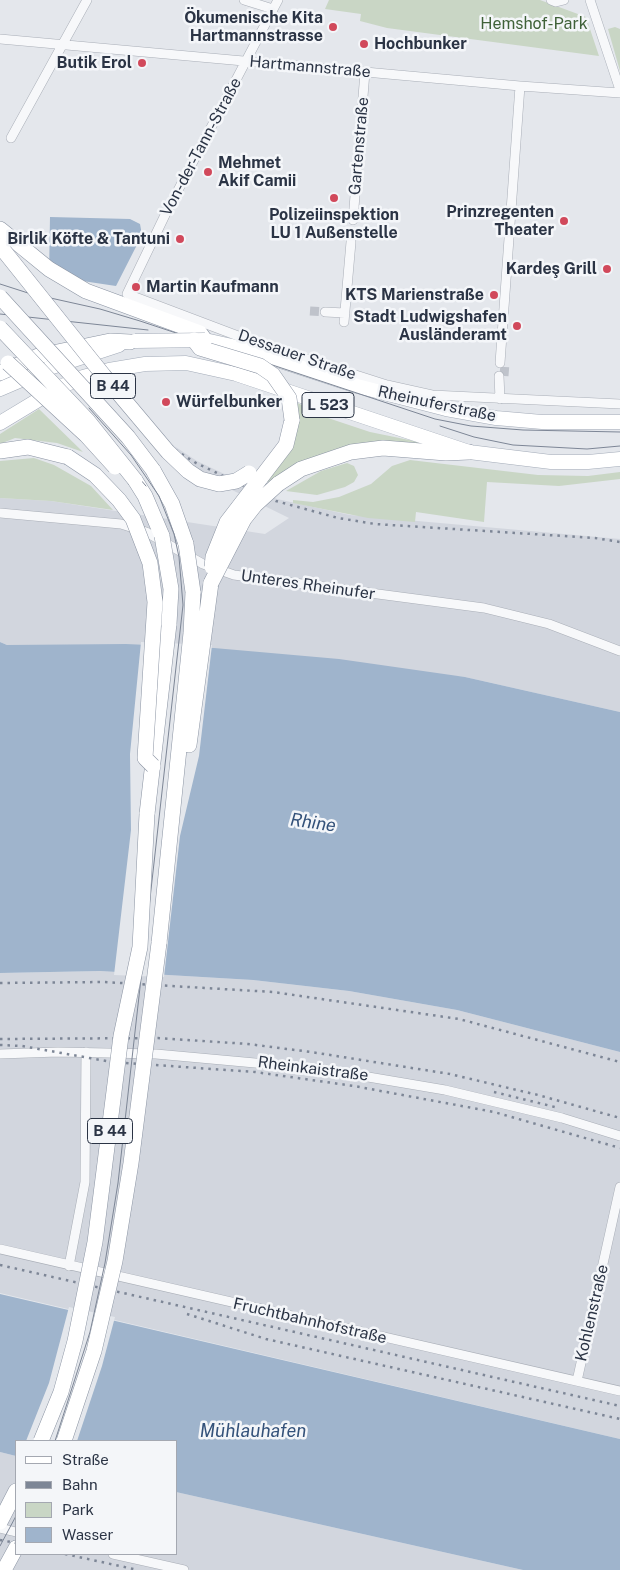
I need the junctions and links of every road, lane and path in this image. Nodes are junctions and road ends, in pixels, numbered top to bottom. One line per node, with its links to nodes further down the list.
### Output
1 (87, 0): 9 (street)
2 (244, 0): 7 (street)
3 (278, 0): 7 (street, Von-der-Tann-Straße)
4 (551, 0): 5 (street)
5 (564, 0)
6 (590, 0): 13 (street)
7 (273, 9): 10 (street, Von-der-Tann-Straße)
8 (0, 39): 9 (street, Hartmannstraße)
9 (61, 45): 10 (street, Hartmannstraße); 14 (street)
10 (246, 61): 11 (street, Hartmannstraße); 19 (street, Von-der-Tann-Straße)
11 (365, 72): 12 (street, Hartmannstraße); 15 (street, Gartenstraße)
12 (520, 86): 13 (street, Hartmannstraße); 26 (street)
13 (620, 92)
14 (11, 138)
15 (353, 220)
16 (0, 230): 23 (highway)
17 (351, 242): 21 (street)
18 (0, 246): 37 (highway, B 44, bridge)
19 (127, 294): 30 (street, Dessauer Straße)
20 (0, 297): 43 (highway, B 44, bridge)
21 (325, 312)
22 (0, 328): 38 (highway, B 44, bridge)
23 (200, 340): 24 (main road, Rheinuferstraße / L 523, bridge); 32 (main road, Rheinuferstraße / L 523); 37 (highway, bridge)
24 (133, 341): 27 (highway); 29 (main road, Rheinuferstraße / L 523)
25 (0, 355): 38 (highway, bridge)
26 (503, 360)
27 (0, 373)
28 (502, 378): 30 (street)
29 (0, 390)
30 (500, 399): 31 (street, Dessauer Straße)
31 (620, 404)
32 (620, 422)
33 (0, 423): 35 (main road, Rheinuferstraße / L 523)
34 (3, 450): 42 (highway, bridge)
35 (469, 452): 36 (main road, Rheinuferstraße / L 523); 40 (highway, bridge)
36 (620, 459)
37 (254, 476): 40 (highway, bridge)
38 (135, 480): 42 (highway, B 44, bridge)
39 (0, 513): 41 (street, Unteres Rheinufer)
40 (211, 583): 43 (highway)
41 (620, 651)
42 (153, 766): 52 (highway, B 44, bridge)
43 (171, 807): 53 (highway, B 44, bridge)
44 (86, 1052): 45 (street, Rheinkaistraße); 46 (street, Rheinkaistraße); 49 (street)
45 (0, 1054)
46 (620, 1136)
47 (620, 1187): 50 (street, Kohlenstraße)
48 (0, 1249): 49 (street, Fruchtbahnhofstraße)
49 (69, 1266): 50 (street, Fruchtbahnhofstraße)
50 (577, 1381): 51 (street, Fruchtbahnhofstraße)
51 (620, 1391)
52 (40, 1440)
53 (64, 1440)
54 (15, 1493): 55 (highway)
55 (0, 1522)
56 (0, 1528): 57 (street)
57 (15, 1532)
58 (15, 1550): 60 (highway)
59 (117, 1555): 61 (street)
60 (4, 1570)
61 (184, 1570)

